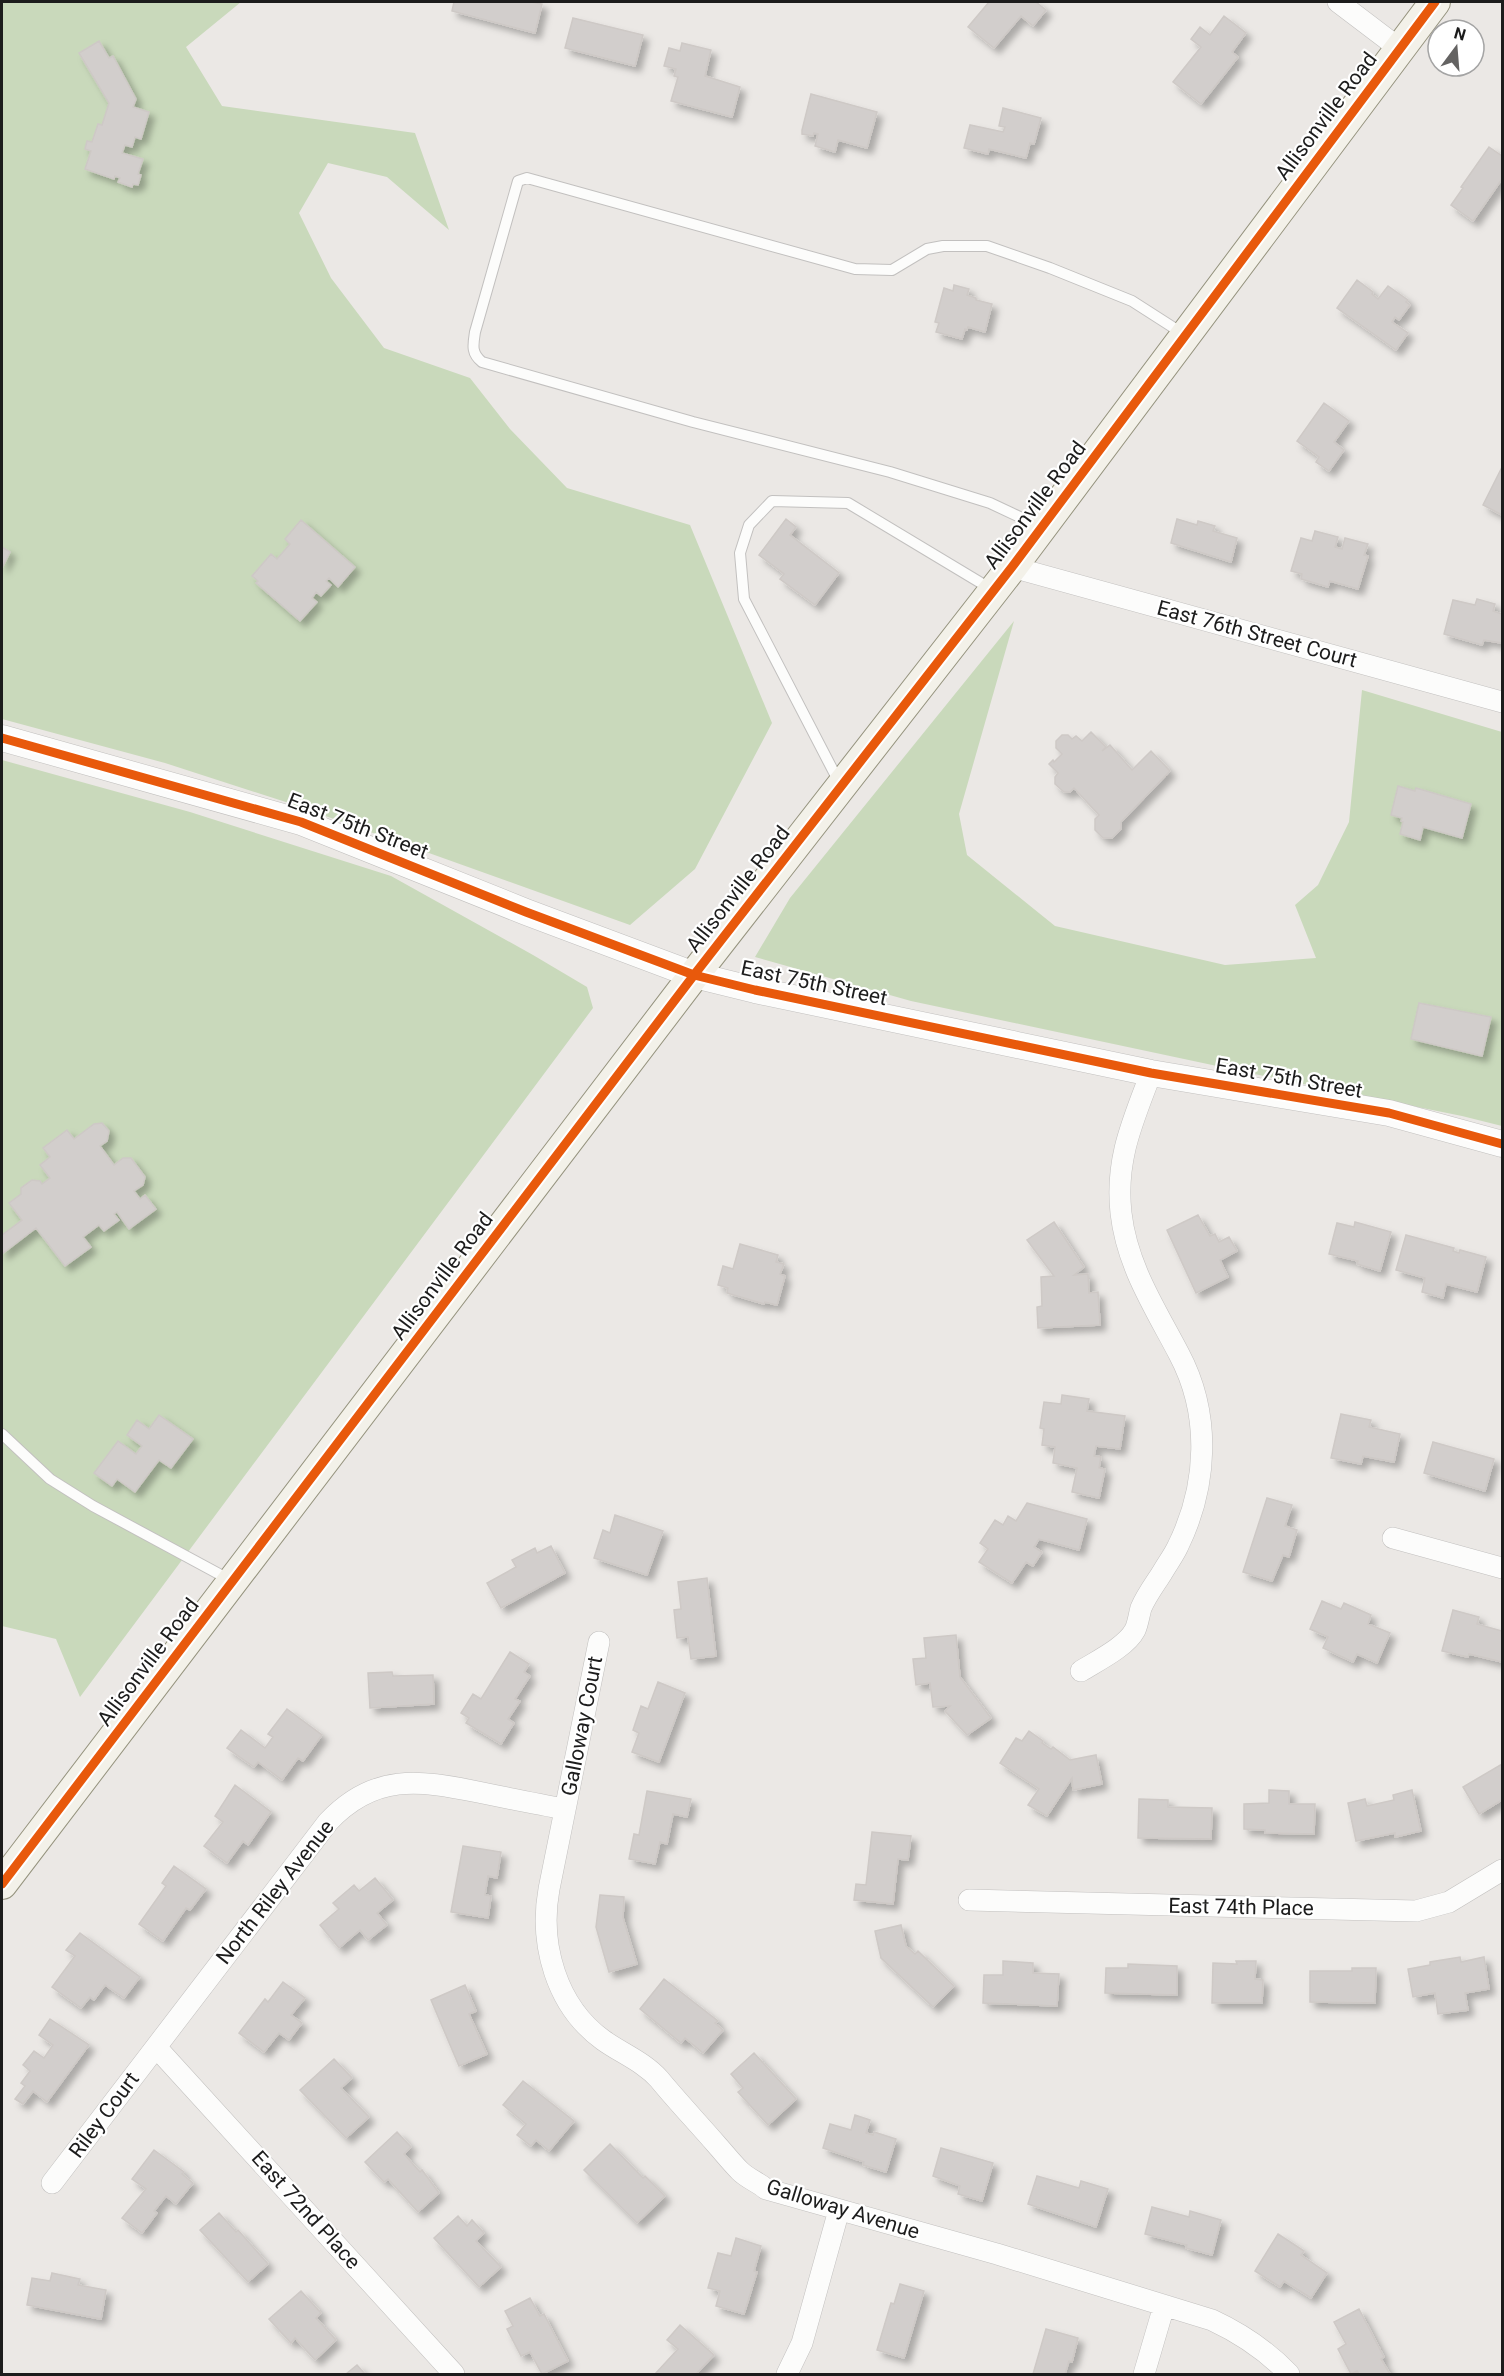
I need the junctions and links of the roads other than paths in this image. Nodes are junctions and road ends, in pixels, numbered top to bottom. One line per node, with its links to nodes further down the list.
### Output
1 (1338, 2): 3 (street)
2 (1435, 2): 3 (main road, Allisonville Road)
3 (1400, 49): 4 (main road, Allisonville Road)
4 (1185, 335): 5 (main road, Allisonville Road); 5 (lane)
5 (1041, 527): 6 (main road, Allisonville Road)
6 (1012, 567): 7 (main road, Allisonville Road); 8 (street, East 76th Street Court)
7 (993, 591): 10 (main road, Allisonville Road); 10 (lane)
8 (1503, 702)
9 (2, 738): 11 (street, East 75th Street)
10 (841, 786): 11 (main road, Allisonville Road)
11 (694, 975): 12 (street, East 75th Street); 17 (main road, Allisonville Road)
12 (1151, 1073): 13 (street, East 75th Street); 19 (street)
13 (1503, 1144)
14 (2, 1434): 17 (lane)
15 (1393, 1538): 16 (street)
16 (1503, 1568)
17 (232, 1581): 22 (main road, Allisonville Road)
18 (599, 1642): 20 (street, Galloway Court)
19 (1081, 1671)
20 (565, 1809): 24 (street, North Riley Avenue); 26 (street, Galloway Avenue)
21 (1503, 1870): 23 (street, East 74th Place)
22 (2, 1884)
23 (969, 1900)
24 (156, 2047): 25 (street, Riley Court); 28 (street, East 72nd Place)
25 (52, 2183)
26 (839, 2210): 27 (street, Galloway Avenue); 29 (street)
27 (1164, 2306): 30 (street); 31 (street, Galloway Avenue)
28 (454, 2374)
29 (787, 2374)
30 (1144, 2374)
31 (1289, 2374)

